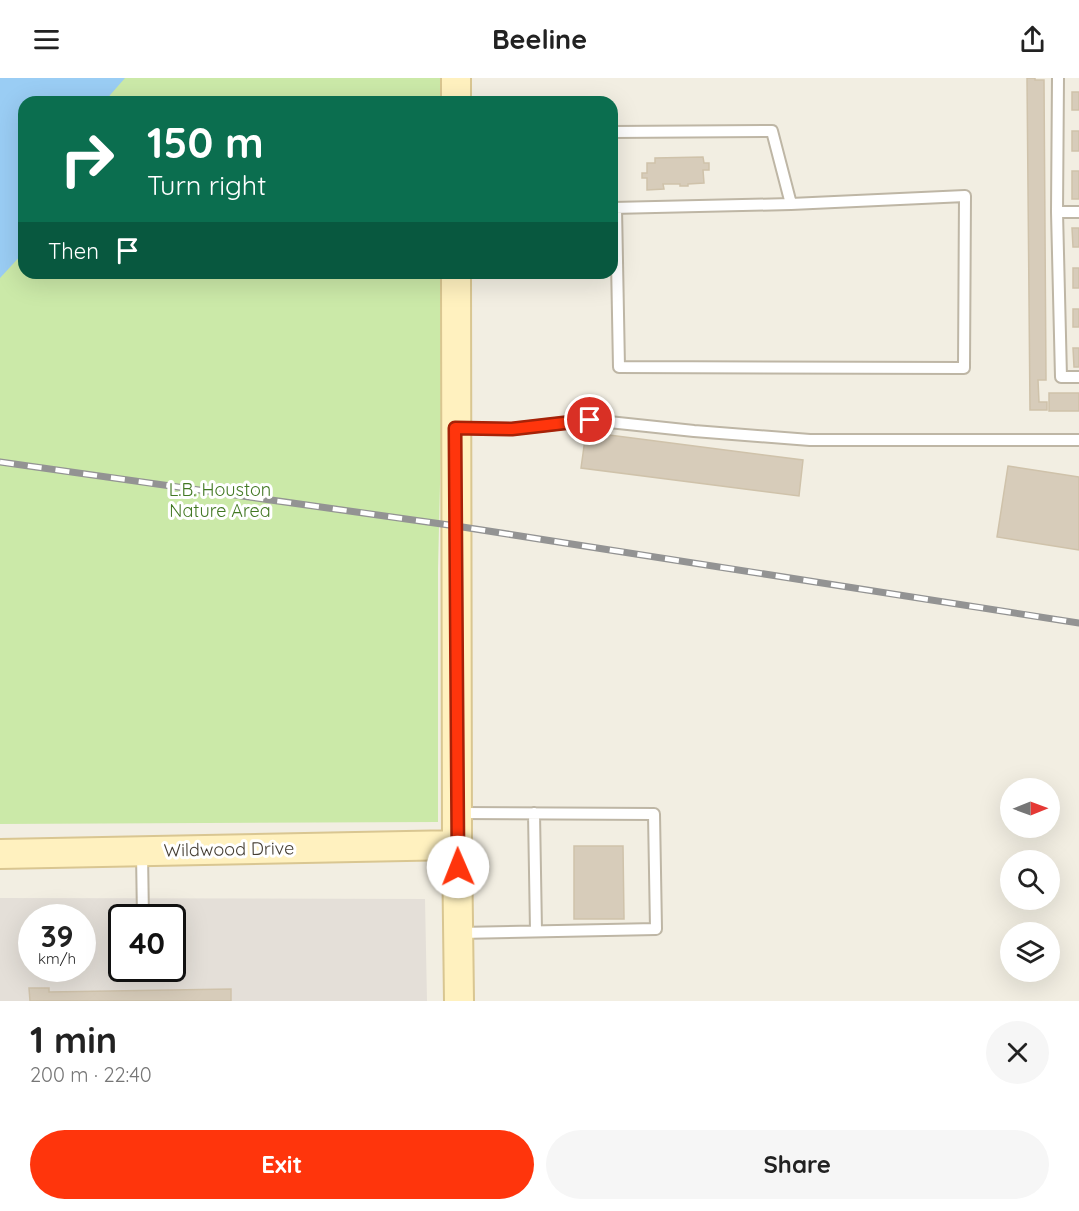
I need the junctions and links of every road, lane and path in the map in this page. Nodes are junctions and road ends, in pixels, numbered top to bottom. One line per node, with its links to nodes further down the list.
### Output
1 (456, 78): 3 (street)
2 (1058, 78): 7 (lane)
3 (456, 96)
4 (618, 132): 5 (lane)
5 (791, 204): 6 (lane); 10 (lane)
6 (618, 208)
7 (1057, 212): 8 (lane); 11 (lane)
8 (1079, 212)
9 (456, 279): 12 (street)
10 (616, 279)
11 (1079, 377)
12 (455, 428): 13 (lane); 14 (street)
13 (1079, 440)
14 (457, 813): 15 (lane); 16 (street)
15 (534, 813): 20 (lane); 20 (lane)
16 (457, 845): 17 (street, Wildwood Drive); 21 (street)
17 (141, 850): 18 (street, Wildwood Drive); 19 (lane)
18 (0, 854)
19 (143, 904)
20 (536, 932): 21 (lane)
21 (459, 933): 22 (street)
22 (459, 1001)

